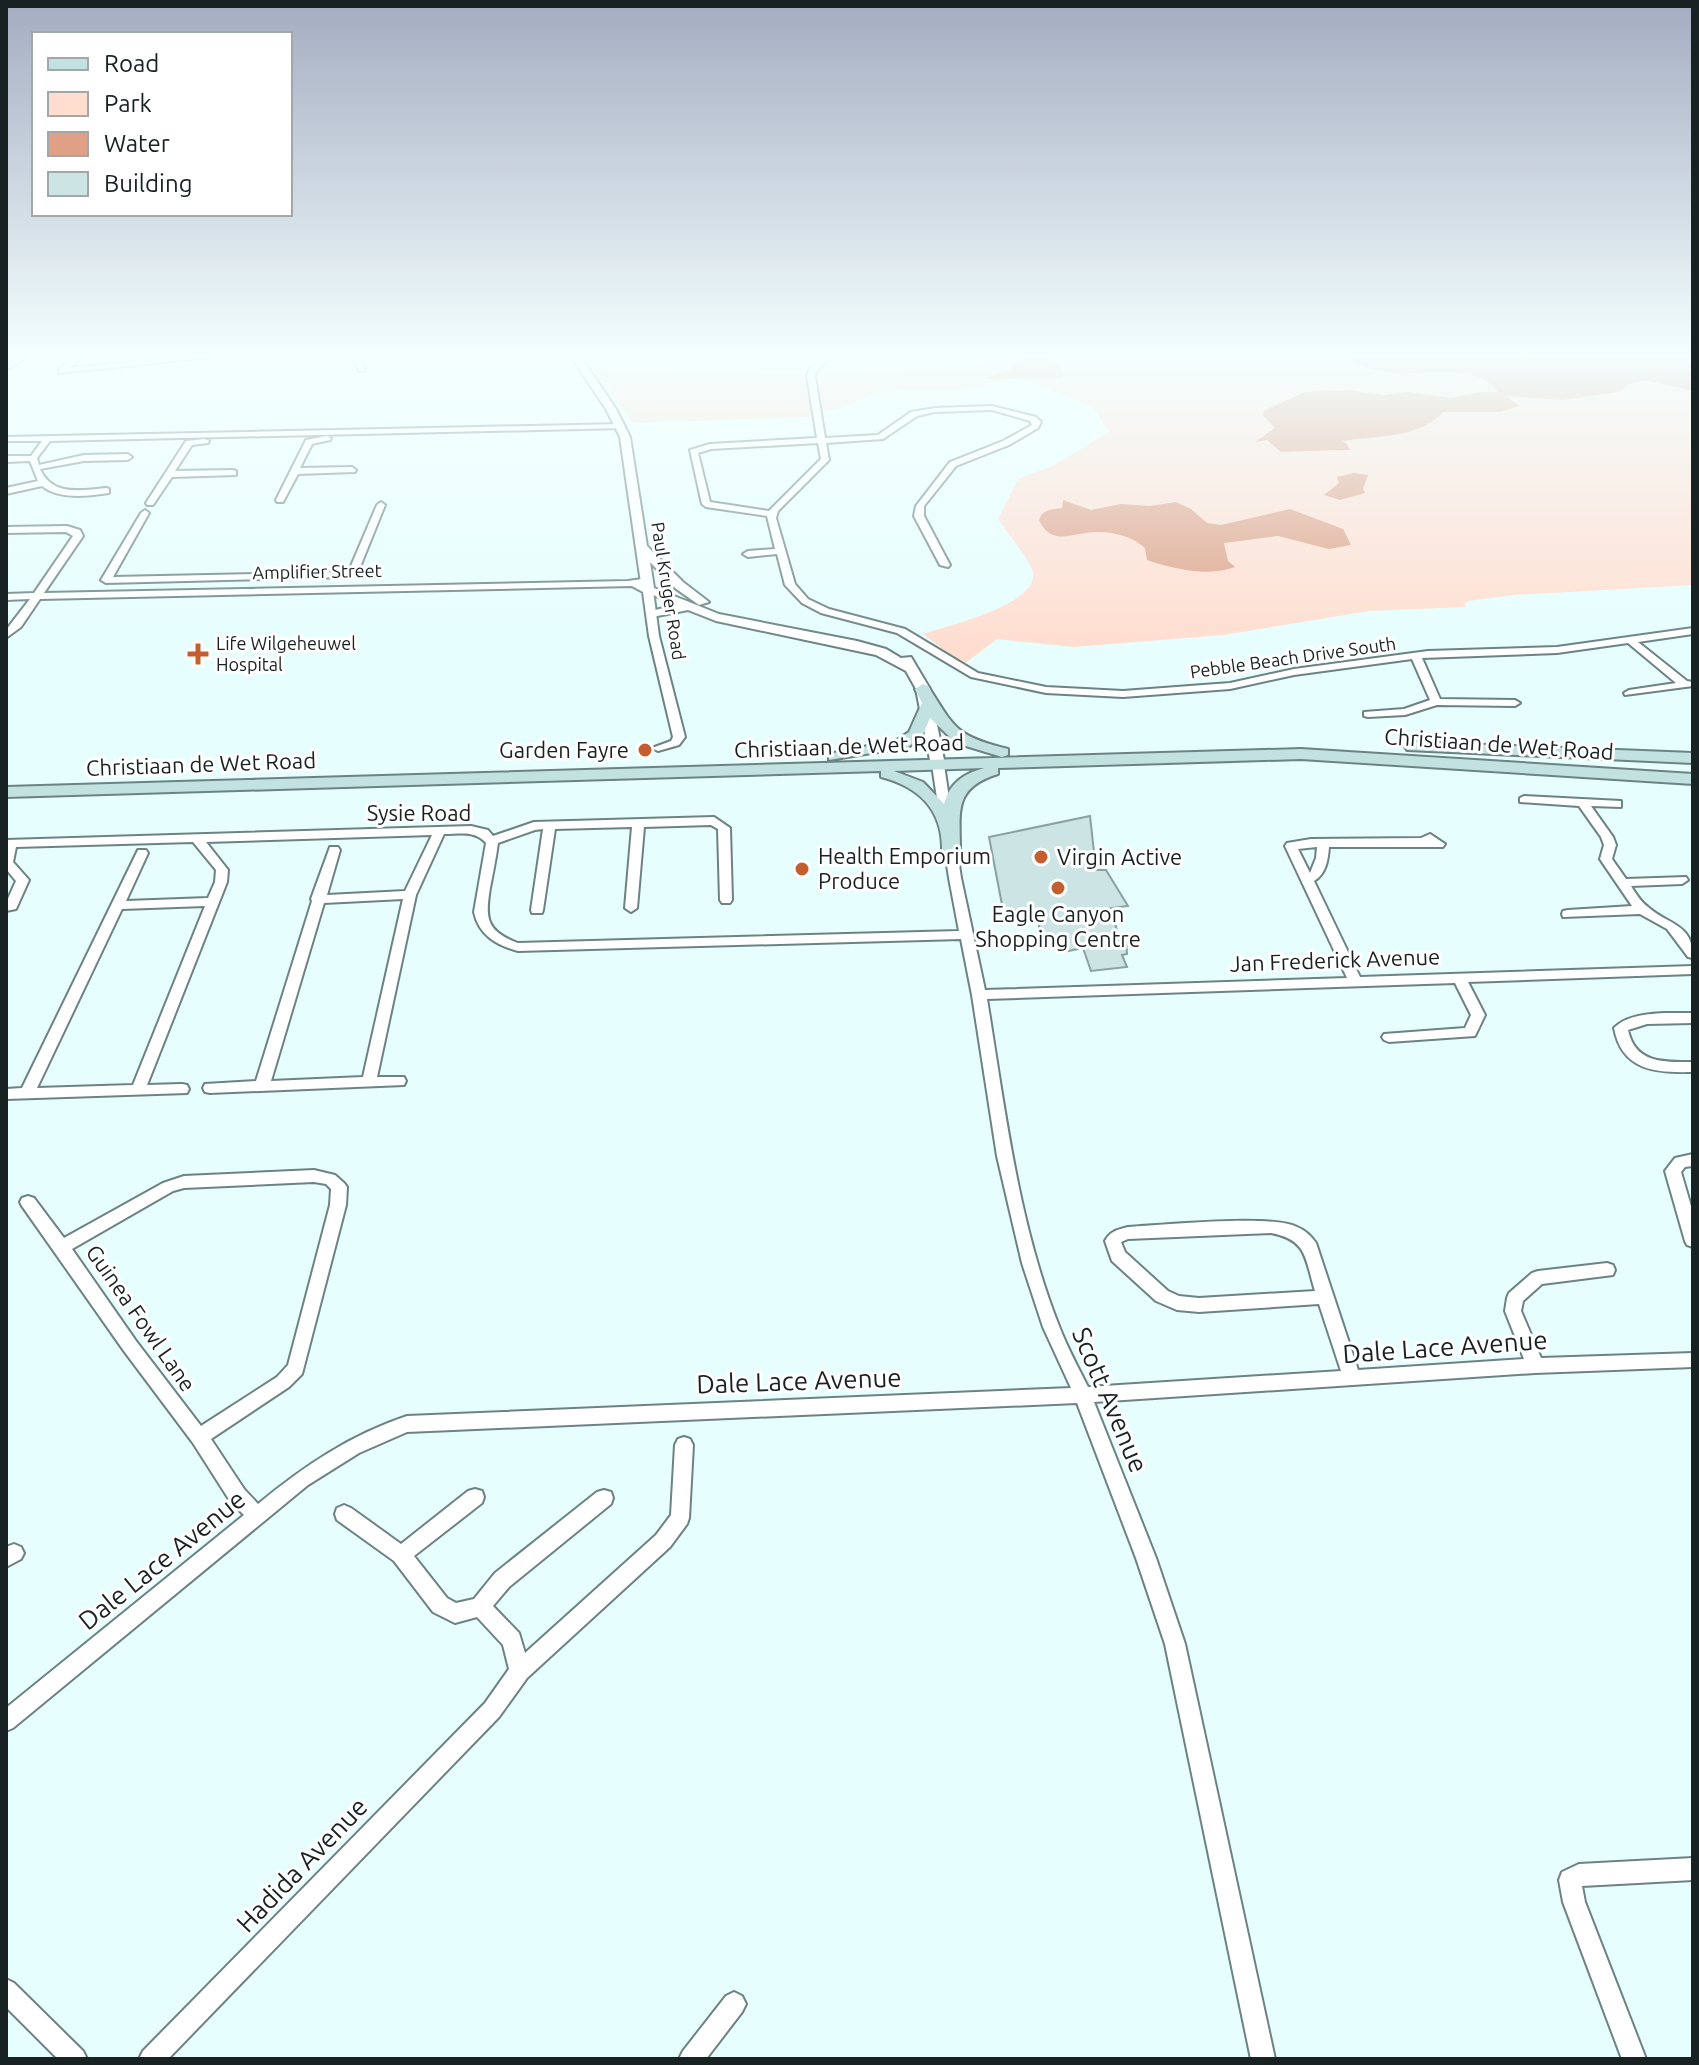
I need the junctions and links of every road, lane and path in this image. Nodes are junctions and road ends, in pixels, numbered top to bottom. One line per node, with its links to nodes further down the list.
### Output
1 (39, 453): 10 (street)
2 (183, 453): 14 (street)
3 (304, 453): 12 (street)
4 (628, 453): 22 (street, Paul Kruger Road)
5 (693, 453): 20 (street)
6 (823, 453): 20 (street)
7 (980, 453): 25 (street)
8 (128, 457): 10 (street)
9 (6, 459): 10 (street)
10 (34, 463): 15 (street)
11 (352, 470): 12 (street)
12 (294, 471): 18 (street)
13 (233, 473): 14 (street)
14 (169, 474): 26 (street)
15 (43, 483): 16 (street); 17 (street)
16 (6, 491)
17 (106, 491)
18 (280, 500)
19 (381, 505): 26 (street)
20 (772, 514): 23 (street, Pebble Beach Drive South)
21 (6, 530): 30 (street)
22 (643, 548): 27 (street, Paul Kruger Road); 28 (street)
23 (779, 551): 24 (street); 38 (street, Pebble Beach Drive South)
24 (748, 554)
25 (945, 565)
26 (225, 579): 29 (street)
27 (647, 585): 28 (street, Amplifier Street); 29 (street, Amplifier Street); 32 (street, Amplifier Street); 33 (street, Paul Kruger Road)
28 (679, 585): 39 (street, Amplifier Street)
29 (218, 591): 30 (street, Amplifier Street)
30 (36, 596): 31 (street, Amplifier Street); 34 (street)
31 (6, 597)
32 (689, 606): 33 (street); 39 (street, Amplifier Street)
33 (652, 615): 46 (street, Paul Kruger Road)
34 (11, 625): 36 (street)
35 (1693, 631): 37 (street, Pebble Beach Drive South)
36 (6, 635)
37 (1630, 640): 38 (street, Pebble Beach Drive South); 40 (street)
38 (1416, 656): 43 (street)
39 (910, 668): 42 (street, Amplifier Street)
40 (1689, 684): 41 (street)
41 (1629, 693)
42 (926, 697): 47 (main road); 49 (street, Amplifier Street); 51 (main road)
43 (1436, 702): 44 (street); 45 (street)
44 (1515, 703)
45 (1368, 714)
46 (658, 748)
47 (1002, 752): 48 (main road, Christiaan de Wet Road); 49 (main road, Christiaan de Wet Road)
48 (1693, 758)
49 (938, 760): 50 (main road, Christiaan de Wet Road); 51 (main road, Christiaan de Wet Road); 60 (street, Scott Avenue)
50 (1079, 761): 52 (main road, Christiaan de Wet Road); 68 (main road)
51 (832, 763): 53 (main road, Christiaan de Wet Road); 54 (main road, Christiaan de Wet Road); 60 (main road)
52 (1693, 779)
53 (6, 784)
54 (6, 792)
55 (1524, 800): 56 (street)
56 (1583, 803): 57 (street); 72 (street)
57 (1617, 804)
58 (638, 822): 59 (street); 75 (street); 78 (street)
59 (550, 825): 63 (street); 80 (street)
60 (947, 825): 68 (street, Scott Avenue)
61 (440, 831): 62 (street, Sysie Road); 63 (street, Sysie Road); 73 (street)
62 (197, 839): 66 (street, Sysie Road); 76 (street)
63 (492, 841): 85 (street, Sysie Road)
64 (1423, 842): 65 (street)
65 (1323, 843): 70 (street); 70 (street)
66 (8, 844): 79 (street)
67 (334, 850): 74 (street)
68 (951, 851): 85 (street, Scott Avenue)
69 (142, 853): 77 (street)
70 (1307, 880): 89 (street)
71 (1682, 880): 72 (street)
72 (1622, 883): 81 (street)
73 (410, 895): 74 (street); 95 (street)
74 (317, 899): 96 (street)
75 (726, 900)
76 (214, 902): 77 (street); 99 (street)
77 (117, 905): 100 (street)
78 (631, 908)
79 (8, 909)
80 (537, 910)
81 (1643, 910): 82 (street); 84 (street)
82 (1568, 914)
83 (1688, 920): 84 (street)
84 (1666, 923): 86 (street)
85 (968, 935): 90 (street, Scott Avenue)
86 (1693, 954)
87 (1693, 970): 88 (street, Jan Frederick Avenue)
88 (1459, 978): 89 (street, Jan Frederick Avenue); 92 (street)
89 (1355, 981): 90 (street, Jan Frederick Avenue)
90 (979, 995): 111 (street, Scott Avenue)
91 (1693, 1018): 93 (street)
92 (1389, 1037)
93 (1693, 1067)
94 (399, 1081): 95 (street)
95 (369, 1082): 96 (street)
96 (262, 1085): 97 (street)
97 (210, 1088)
98 (182, 1089): 99 (street)
99 (138, 1090): 100 (street)
100 (27, 1093): 101 (street)
101 (6, 1094)
102 (1693, 1160): 104 (street)
103 (28, 1202): 105 (street)
104 (1693, 1241)
105 (62, 1247): 112 (street, Guinea Fowl Lane); 112 (street, Guinea Fowl Lane)
106 (1607, 1270): 109 (street)
107 (1325, 1297): 107 (street); 110 (street)
108 (1693, 1360): 109 (street, Dale Lace Avenue)
109 (1535, 1366): 110 (street, Dale Lace Avenue)
110 (1352, 1379): 111 (street, Dale Lace Avenue)
111 (1083, 1395): 117 (street, Dale Lace Avenue); 128 (street, Scott Avenue)
112 (199, 1437): 117 (street, Guinea Fowl Lane)
113 (684, 1445): 120 (street, Hadida Avenue)
114 (475, 1497): 118 (street)
115 (604, 1498): 119 (street)
116 (344, 1514): 118 (street)
117 (257, 1516): 121 (street, Dale Lace Avenue)
118 (401, 1555): 119 (street)
119 (480, 1607): 120 (street)
120 (520, 1671): 126 (street, Hadida Avenue)
121 (6, 1721)
122 (1693, 1869): 129 (street)
123 (6, 1991): 125 (street)
124 (734, 2004): 127 (street)
125 (75, 2059)
126 (151, 2059)
127 (691, 2059)
128 (1263, 2059)
129 (1634, 2059)

